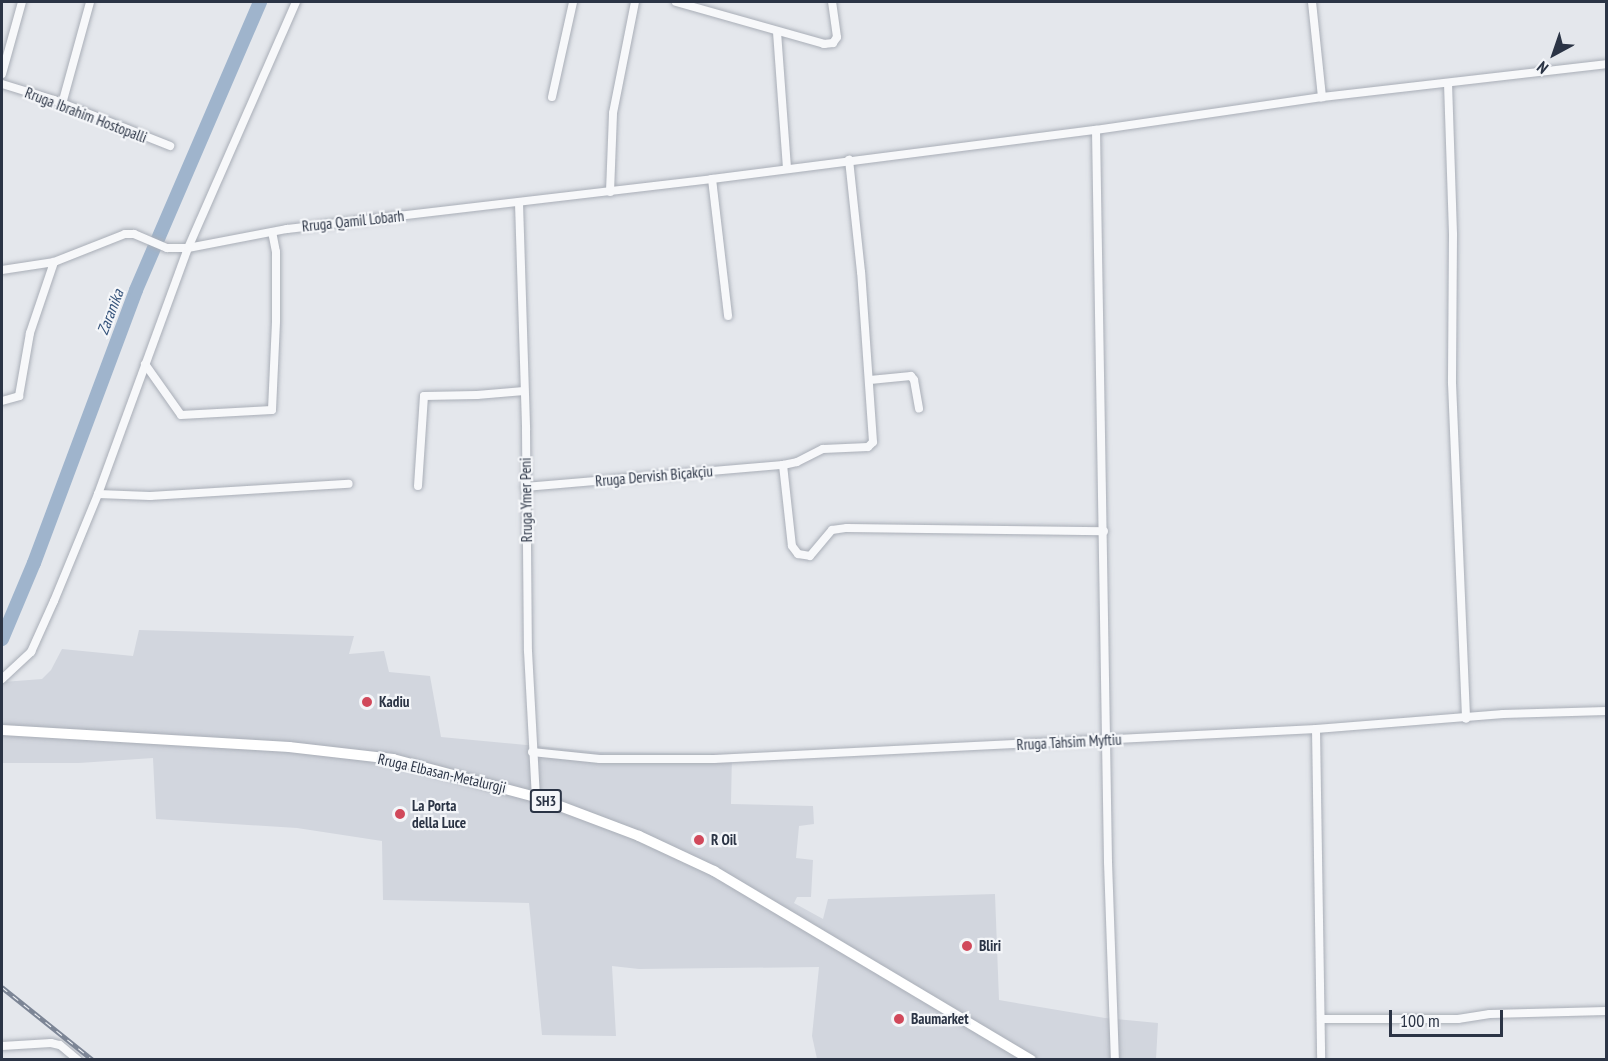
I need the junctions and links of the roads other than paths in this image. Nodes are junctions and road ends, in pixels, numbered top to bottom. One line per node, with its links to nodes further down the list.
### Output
1 (22, 2): 11 (street)
2 (90, 2): 16 (street)
3 (296, 2): 25 (street)
4 (573, 2): 15 (street)
5 (635, 2): 22 (street)
6 (676, 2): 9 (street)
7 (832, 2): 9 (street)
8 (1312, 2): 14 (street)
9 (777, 32): 20 (street)
10 (1606, 64): 12 (street, Rruga Qamil Lobarh)
11 (2, 74)
12 (1448, 83): 14 (street, Rruga Qamil Lobarh); 42 (street)
13 (2, 84): 16 (street, Rruga Ibrahim Hostopalli)
14 (1322, 96): 17 (street, Rruga Qamil Lobarh)
15 (552, 97)
16 (62, 104): 18 (street, Rruga Ibrahim Hostopalli)
17 (1096, 130): 19 (street, Rruga Qamil Lobarh); 39 (street)
18 (170, 146)
19 (849, 160): 20 (street, Rruga Qamil Lobarh); 30 (street)
20 (787, 168): 21 (street, Rruga Qamil Lobarh)
21 (712, 179): 22 (street, Rruga Qamil Lobarh); 28 (street)
22 (610, 192): 23 (street, Rruga Qamil Lobarh)
23 (519, 202): 24 (street, Rruga Qamil Lobarh); 31 (street, Rruga Ymer Peni)
24 (272, 232): 25 (street, Rruga Qamil Lobarh); 29 (street)
25 (188, 248): 26 (street, Rruga Qamil Lobarh); 29 (street)
26 (54, 262): 27 (street); 32 (street)
27 (2, 270)
28 (728, 316)
29 (145, 364): 38 (street)
30 (870, 380): 33 (street); 34 (street, Rruga Dervish Biçakçiu)
31 (524, 391): 36 (street); 37 (street, Rruga Ymer Peni)
32 (2, 401)
33 (919, 409)
34 (783, 465): 37 (street, Rruga Dervish Biçakçiu); 39 (street)
35 (349, 484): 38 (street)
36 (418, 486)
37 (525, 487): 46 (street, Rruga Ymer Peni)
38 (98, 494): 40 (street)
39 (1104, 531): 45 (street)
40 (2, 679)
41 (1606, 711): 42 (street, Rruga Tahsim Myftiu)
42 (1466, 719): 43 (street, Rruga Tahsim Myftiu)
43 (1316, 729): 45 (street, Rruga Tahsim Myftiu); 49 (street)
44 (2, 730): 47 (main road, Rruga Elbasan-Metalurgji / SH3)
45 (1107, 740): 46 (street, Rruga Tahsim Myftiu); 53 (street)
46 (532, 752): 47 (street, Rruga Ymer Peni)
47 (536, 797): 52 (main road, Rruga Elbasan-Metalurgji / SH3)
48 (1606, 1011): 49 (street)
49 (1321, 1019): 54 (street)
50 (2, 1046): 51 (street)
51 (78, 1059)
52 (1031, 1059)
53 (1115, 1059)
54 (1321, 1059)

